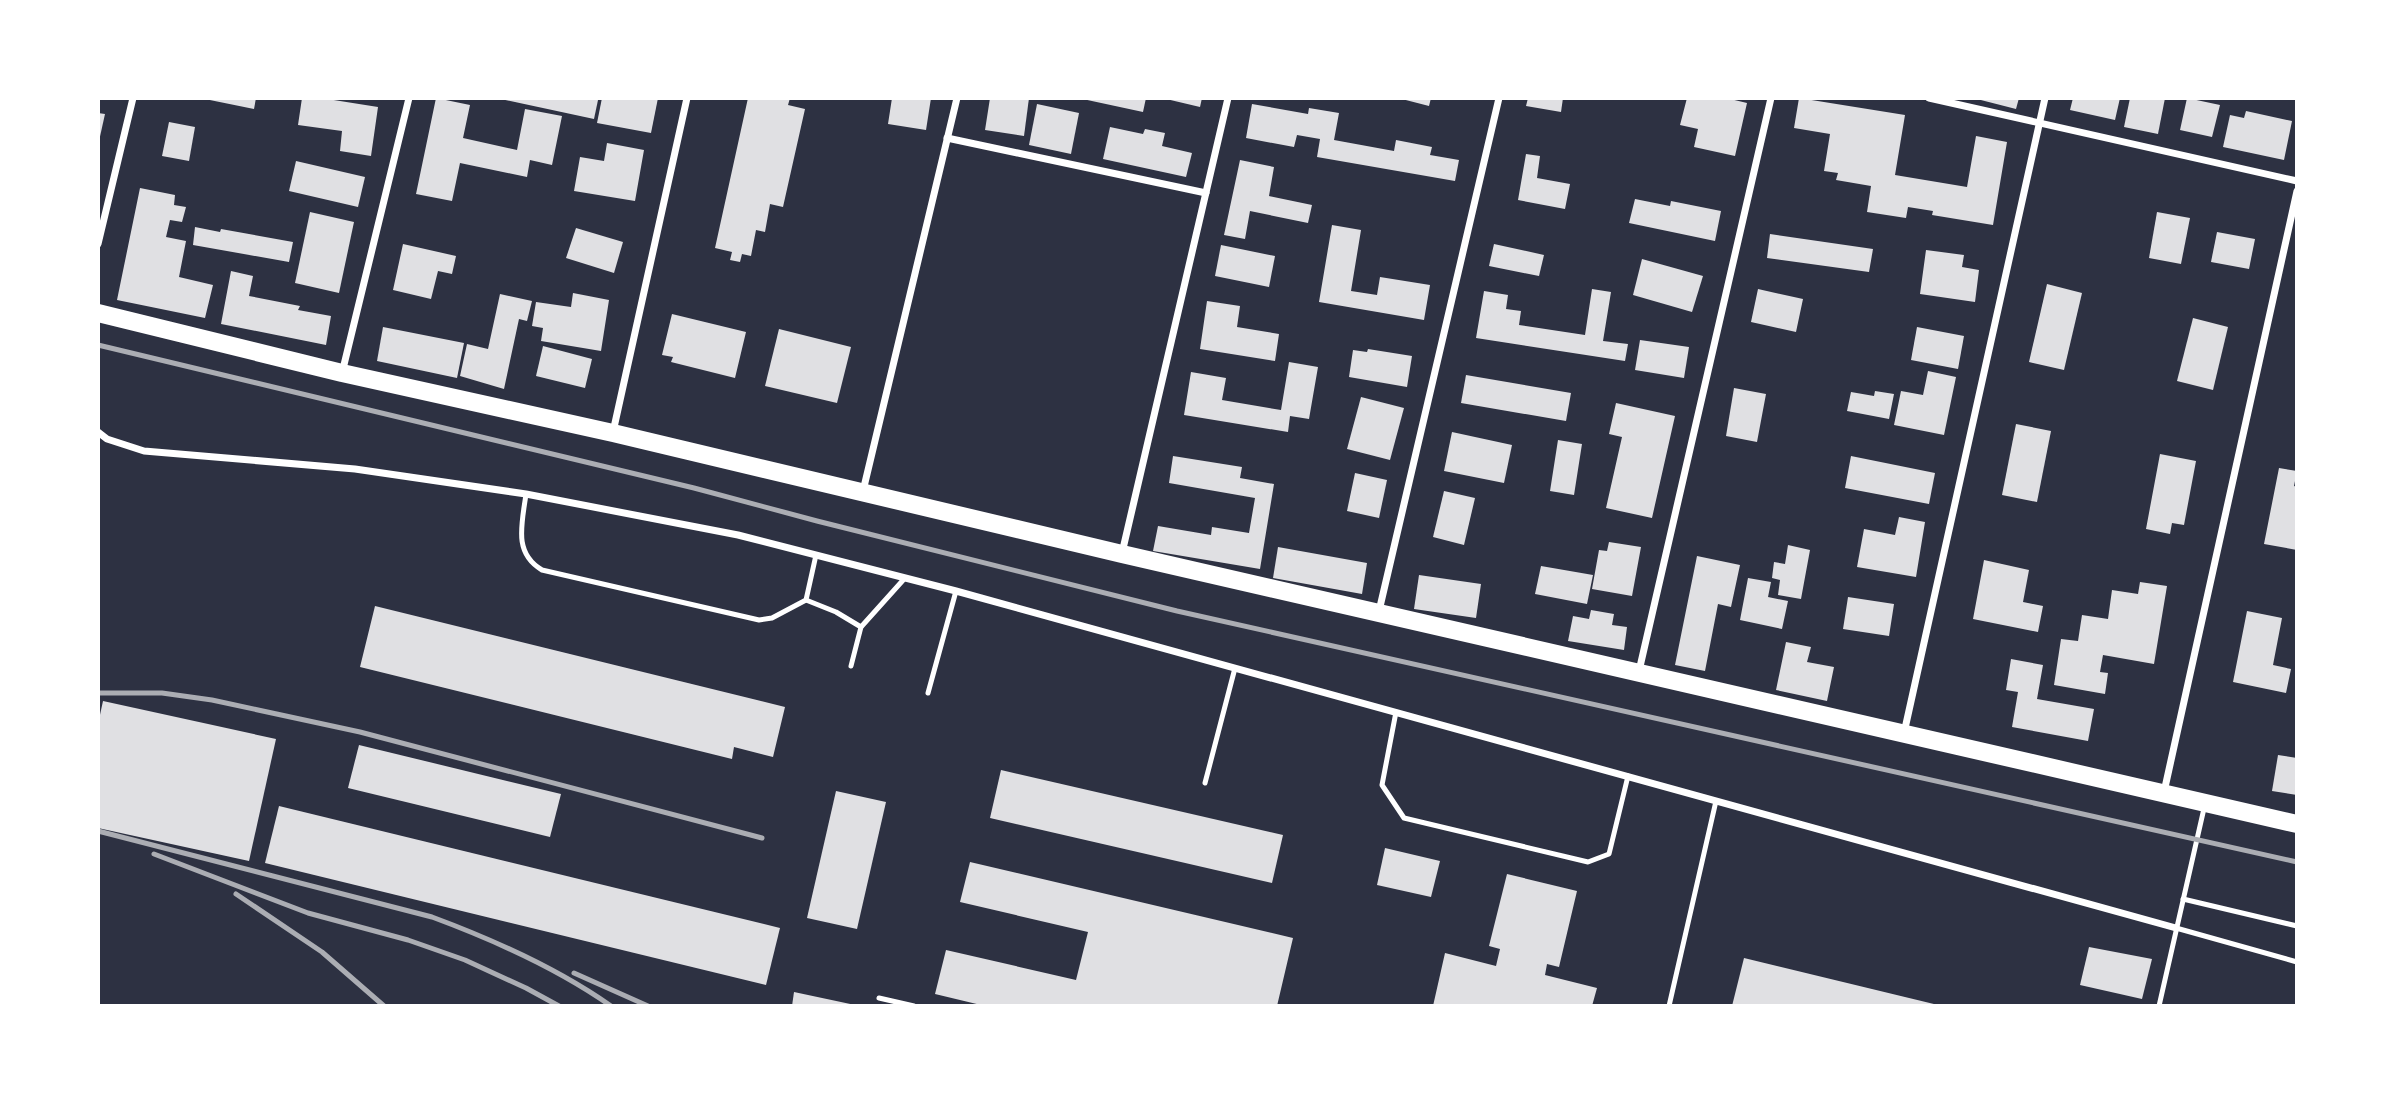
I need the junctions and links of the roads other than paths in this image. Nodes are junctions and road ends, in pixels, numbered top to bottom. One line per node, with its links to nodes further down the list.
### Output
1 (133, 98): 15 (street)
2 (409, 98): 17 (street)
3 (687, 98): 19 (street)
4 (957, 98): 11 (street)
5 (1228, 98): 14 (street)
6 (1499, 98): 27 (street)
7 (1771, 98): 31 (street)
8 (1929, 98): 10 (street)
9 (2045, 98): 10 (street)
10 (2039, 123): 12 (street); 34 (street)
11 (947, 138): 14 (street); 20 (street)
12 (2297, 181)
13 (2297, 191): 37 (street)
14 (1206, 192): 22 (street)
15 (98, 244)
16 (98, 313): 17 (main road)
17 (342, 373): 19 (main road)
18 (98, 432): 21 (street)
19 (613, 433): 20 (main road)
20 (863, 492): 22 (main road)
21 (526, 494): 23 (street); 26 (lane)
22 (1122, 554): 27 (main road)
23 (816, 555): 24 (street); 26 (lane)
24 (905, 578): 25 (street); 28 (lane)
25 (956, 591): 30 (street); 32 (lane)
26 (806, 600): 28 (lane)
27 (1378, 612): 31 (main road)
28 (861, 627): 29 (lane)
29 (851, 666)
30 (1235, 668): 33 (street); 36 (lane)
31 (1638, 671): 34 (main road)
32 (928, 693)
33 (1396, 712): 35 (street); 35 (lane)
34 (1903, 734): 37 (main road)
35 (1628, 776): 38 (street)
36 (1205, 783)
37 (2164, 793): 39 (main road)
38 (1716, 800): 43 (street); 47 (lane)
39 (2205, 803): 40 (main road); 41 (lane)
40 (2297, 824)
41 (2183, 899): 42 (lane); 43 (lane)
42 (2297, 926)
43 (2176, 928): 44 (lane); 48 (lane)
44 (2297, 962)
45 (879, 998): 46 (lane)
46 (914, 1006)
47 (1669, 1006)
48 (2159, 1006)

